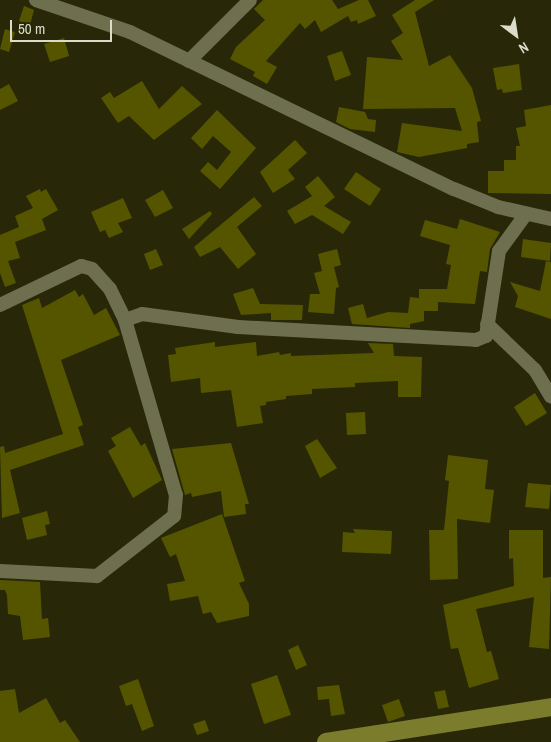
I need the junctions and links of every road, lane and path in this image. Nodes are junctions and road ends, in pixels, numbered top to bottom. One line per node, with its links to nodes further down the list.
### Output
1 (36, 0): 3 (street)
2 (250, 0): 4 (street)
3 (57, 3): 4 (street)
4 (189, 61): 5 (street)
5 (526, 214): 6 (street); 9 (street)
6 (551, 219)
7 (0, 305): 8 (street)
8 (125, 320): 9 (street); 11 (street)
9 (487, 324): 10 (street)
10 (551, 397)
11 (0, 571)
12 (551, 707): 13 (main road)
13 (326, 742)

